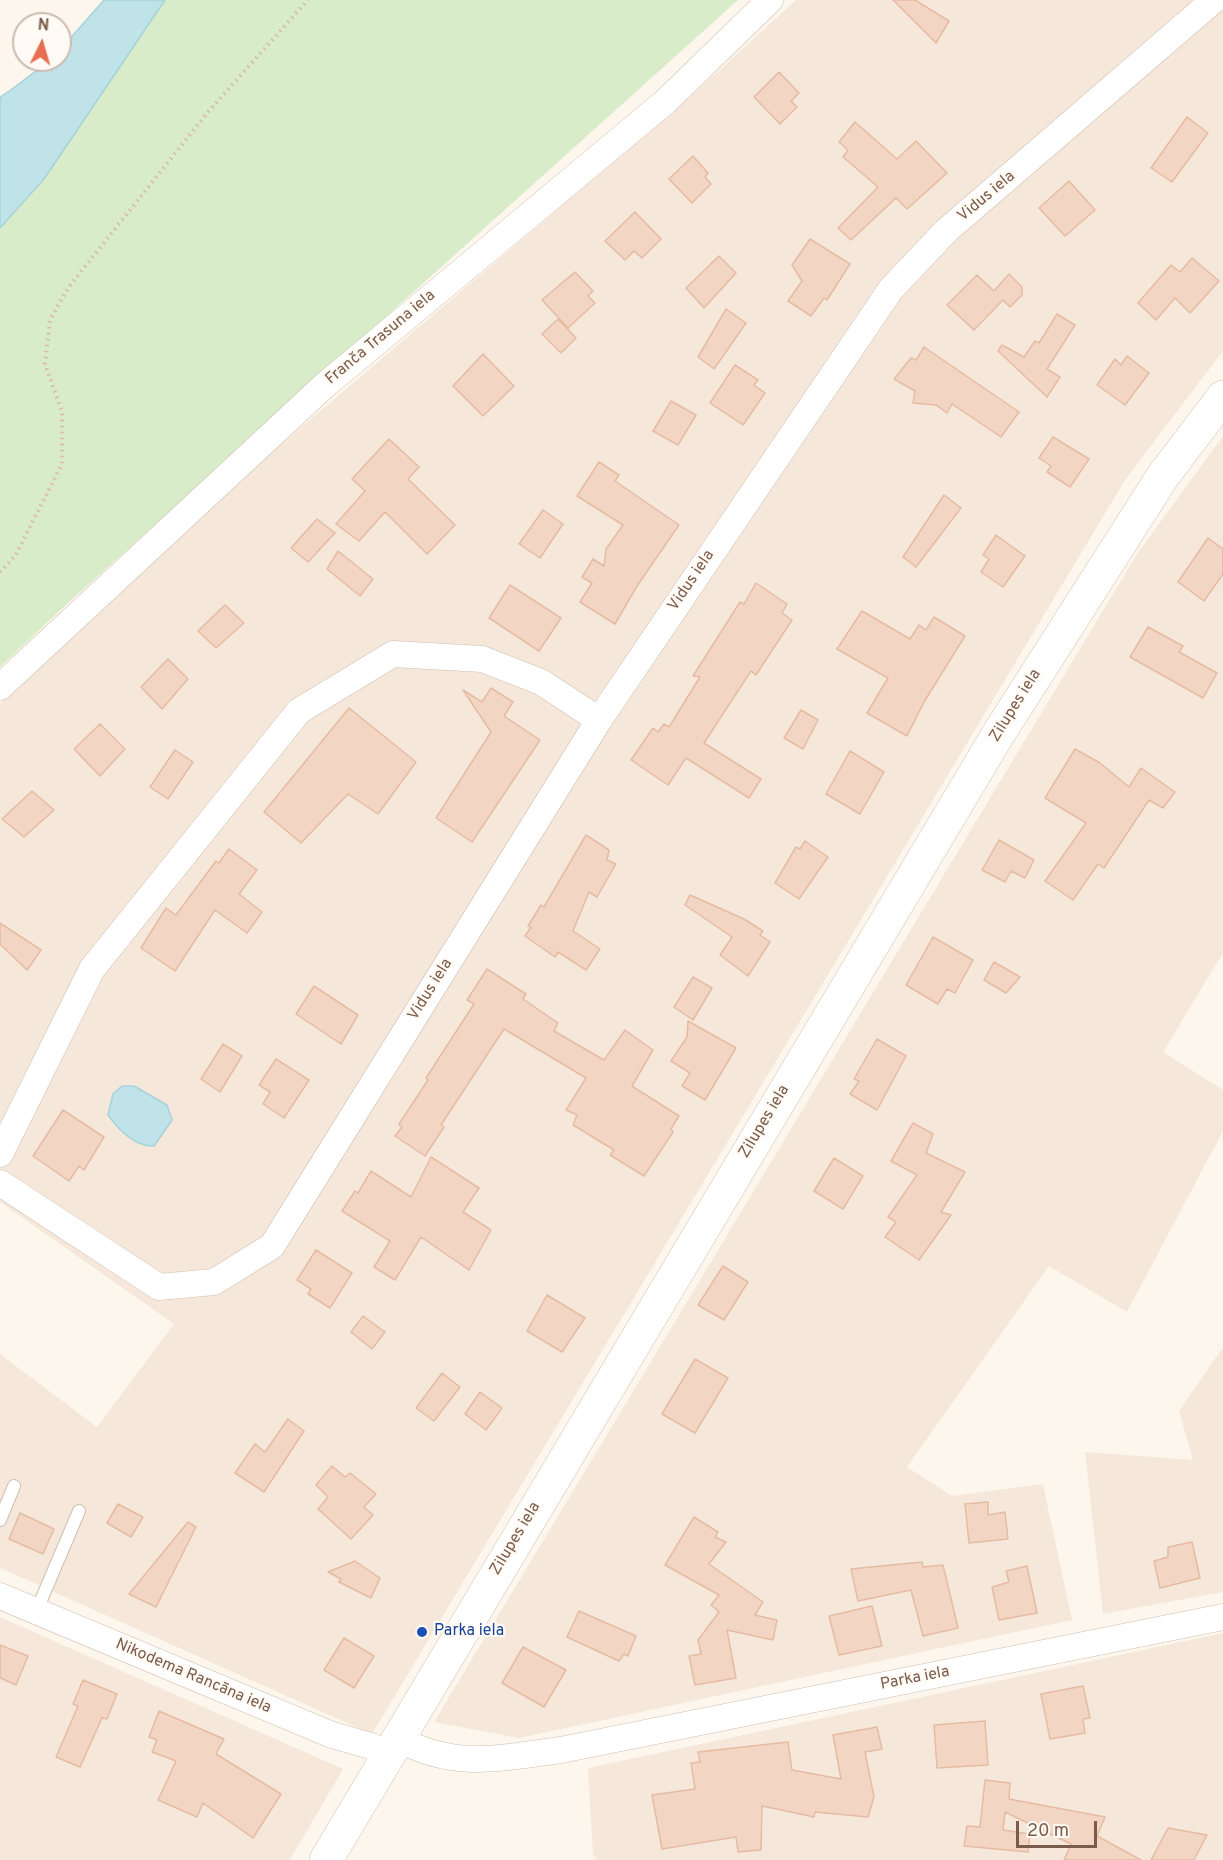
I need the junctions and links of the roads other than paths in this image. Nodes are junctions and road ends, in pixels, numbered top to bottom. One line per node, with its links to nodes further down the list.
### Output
1 (770, 0): 4 (street, Franča Trasuna iela)
2 (1214, 0): 5 (street, Vidus iela)
3 (1223, 396): 14 (main road, Zilupes iela)
4 (0, 687)
5 (599, 720): 6 (street); 7 (street, Vidus iela)
6 (0, 1154)
7 (0, 1183)
8 (14, 1486): 10 (lane)
9 (79, 1511): 12 (lane)
10 (0, 1520)
11 (0, 1596): 12 (street, Nikodema Rancāna iela)
12 (36, 1612): 14 (street, Nikodema Rancāna iela)
13 (1223, 1617): 14 (street, Parka iela)
14 (392, 1746): 15 (main road, Zilupes iela)
15 (326, 1860)

